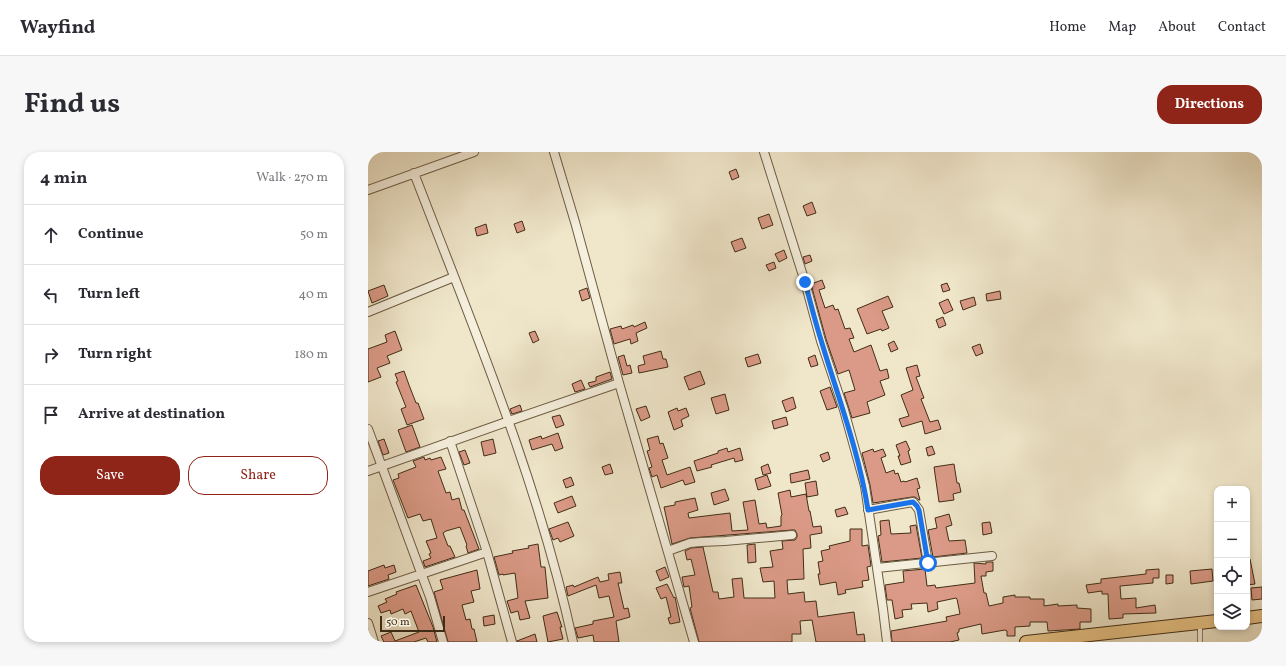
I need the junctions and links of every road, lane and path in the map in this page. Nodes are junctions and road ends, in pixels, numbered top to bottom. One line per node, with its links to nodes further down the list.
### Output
1 (474, 152): 4 (street)
2 (554, 152): 8 (street)
3 (764, 152): 14 (street)
4 (414, 174): 5 (street); 6 (street)
5 (368, 190)
6 (454, 277): 7 (street); 9 (street)
7 (368, 312)
8 (620, 383): 9 (street); 16 (street)
9 (509, 421): 11 (street); 31 (street)
10 (368, 429): 12 (street)
11 (450, 441): 12 (street); 17 (street)
12 (381, 466): 13 (street); 21 (street)
13 (368, 471)
14 (868, 510): 19 (street); 20 (street)
15 (792, 534): 16 (street)
16 (668, 551): 32 (street)
17 (487, 552): 21 (street); 30 (street)
18 (992, 556): 19 (street)
19 (928, 563): 20 (street)
20 (877, 568): 33 (street)
21 (422, 575): 22 (street); 29 (street)
22 (368, 592)
23 (1262, 616): 24 (main road)
24 (1250, 618)
25 (1214, 621): 27 (main road)
26 (368, 623): 28 (street)
27 (1200, 623): 34 (main road); 35 (lane)
28 (374, 642)
29 (444, 642)
30 (512, 642)
31 (573, 642)
32 (694, 642)
33 (887, 642)
34 (1026, 642)
35 (1200, 642)

